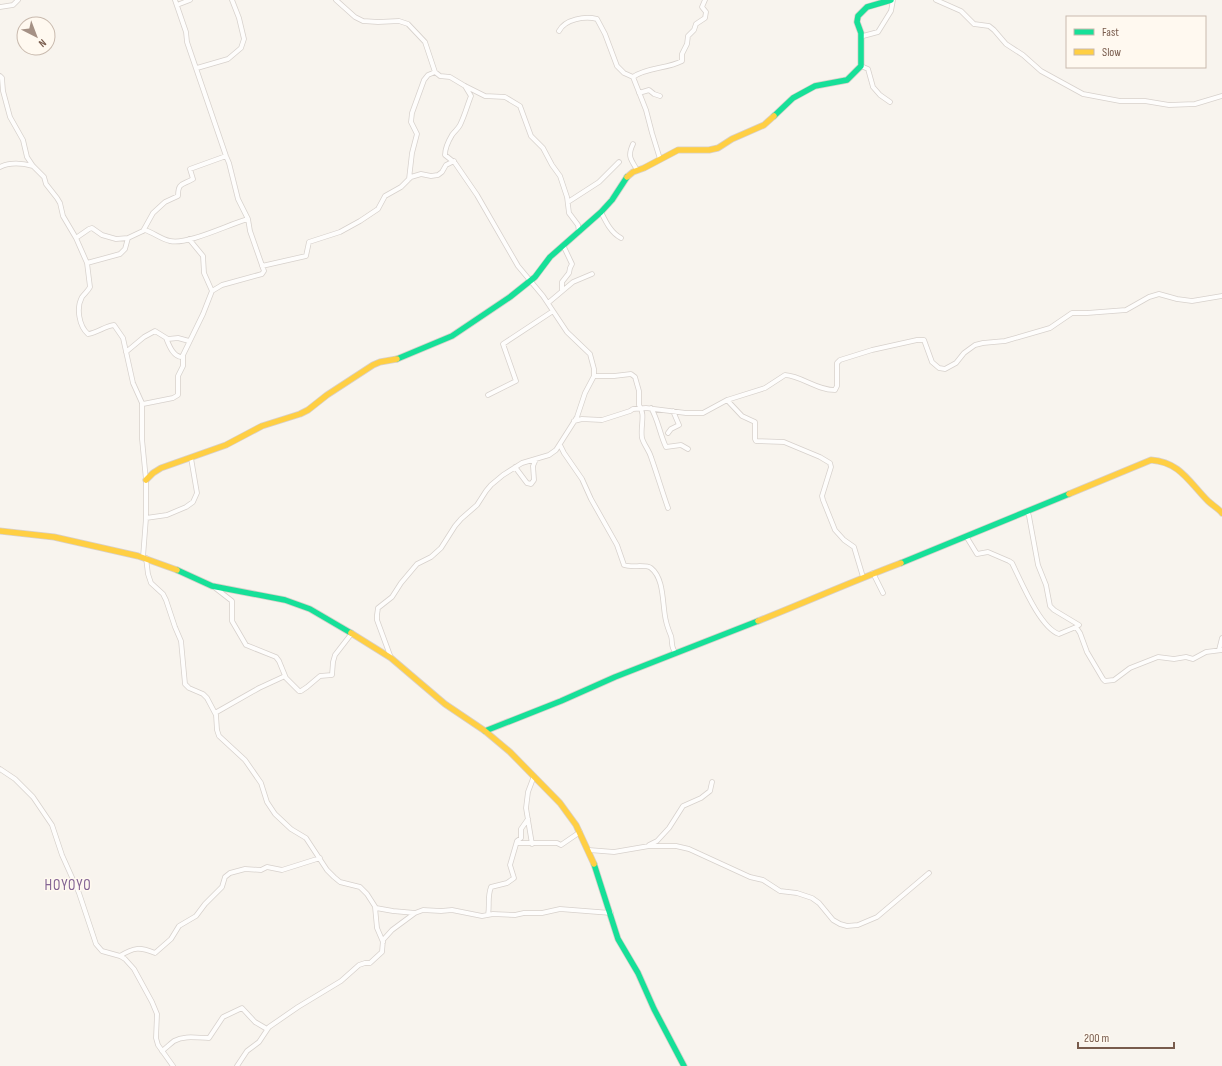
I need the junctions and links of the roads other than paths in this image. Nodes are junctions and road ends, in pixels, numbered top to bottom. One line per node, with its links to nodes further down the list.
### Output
1 (18, 0): 10 (street)
2 (175, 0): 9 (street)
3 (190, 0): 9 (street)
4 (232, 0): 14 (street)
5 (336, 0): 15 (street)
6 (704, 0): 17 (street)
7 (892, 0): 12 (street); 12 (street)
8 (936, 0): 21 (street)
9 (177, 5): 14 (street)
10 (0, 7)
11 (559, 31): 17 (street)
12 (861, 38): 13 (street)
13 (861, 66): 22 (street); 25 (street)
14 (196, 68): 24 (street)
15 (435, 72): 18 (street); 31 (street)
16 (0, 76): 28 (street)
17 (633, 77): 19 (street)
18 (465, 86): 26 (street); 32 (street)
19 (639, 93): 20 (street); 25 (street)
20 (660, 96)
21 (1222, 96)
22 (890, 102)
23 (633, 144): 30 (street)
24 (226, 156): 34 (street); 35 (street)
25 (660, 159): 30 (street)
26 (454, 161): 31 (street); 45 (street)
27 (619, 162): 32 (street)
28 (33, 166): 29 (street); 37 (street)
29 (0, 167)
30 (637, 170): 33 (street)
31 (409, 179): 43 (street)
32 (568, 202): 36 (street)
33 (601, 212): 36 (street); 39 (street)
34 (248, 219): 40 (street); 43 (street)
35 (143, 231): 38 (street); 40 (street)
36 (579, 232): 41 (street)
37 (76, 238): 38 (street); 42 (street)
38 (128, 238): 42 (street)
39 (621, 238)
40 (189, 239): 47 (street)
41 (563, 245): 45 (street); 46 (street)
42 (87, 263): 53 (street)
43 (262, 266): 47 (street)
44 (592, 274): 46 (street)
45 (530, 281): 49 (street); 66 (street)
46 (562, 290): 49 (street)
47 (212, 291): 52 (street)
48 (1222, 296): 57 (street)
49 (548, 303): 50 (street)
50 (553, 311): 55 (street); 56 (street)
51 (166, 338): 52 (street); 53 (street); 54 (street)
52 (190, 341): 54 (street)
53 (126, 352): 58 (street)
54 (182, 357): 58 (street)
55 (594, 376): 59 (street); 62 (street)
56 (488, 394)
57 (727, 400): 61 (street); 78 (street)
58 (142, 404): 69 (street)
59 (642, 408): 60 (street); 62 (street); 70 (street)
60 (651, 408): 61 (street); 65 (street)
61 (673, 411): 63 (street)
62 (574, 421): 64 (street)
63 (668, 433)
64 (560, 445): 67 (street); 85 (street)
65 (688, 449)
66 (191, 458): 69 (street); 73 (street)
67 (536, 459): 68 (street); 68 (street)
68 (515, 467): 86 (street)
69 (146, 480): 73 (street)
70 (668, 508)
71 (1027, 511): 72 (street); 75 (street); 81 (street)
72 (1222, 513)
73 (146, 518): 76 (street)
74 (0, 531): 76 (street)
75 (966, 536): 77 (street); 84 (street)
76 (144, 557): 79 (street); 88 (street)
77 (873, 572): 78 (street); 80 (street)
78 (863, 577): 85 (street)
79 (212, 586): 82 (street); 87 (street)
80 (883, 594)
81 (1078, 625)
82 (352, 633): 86 (street); 87 (street)
83 (1222, 638): 84 (street)
84 (1220, 650)
85 (676, 653): 89 (street)
86 (391, 658): 89 (street)
87 (285, 676): 88 (street)
88 (215, 713): 99 (street)
89 (485, 731): 91 (street)
90 (0, 769): 106 (street)
91 (534, 776): 93 (street); 94 (street)
92 (712, 782): 97 (street)
93 (528, 819): 95 (street); 96 (street)
94 (580, 832): 96 (street); 98 (street)
95 (517, 843): 96 (street); 104 (street)
96 (532, 844)
97 (648, 846): 98 (street); 100 (street)
98 (590, 853): 103 (street)
99 (320, 858): 101 (street); 106 (street)
100 (929, 873)
101 (375, 907): 102 (street); 105 (street)
102 (415, 913): 104 (street); 105 (street)
103 (611, 913): 104 (street); 111 (street)
104 (488, 915)
105 (382, 942): 107 (street)
106 (120, 956): 108 (street)
107 (267, 1029): 108 (street); 110 (street)
108 (162, 1051): 109 (street)
109 (173, 1066)
110 (237, 1066)
111 (684, 1066)

